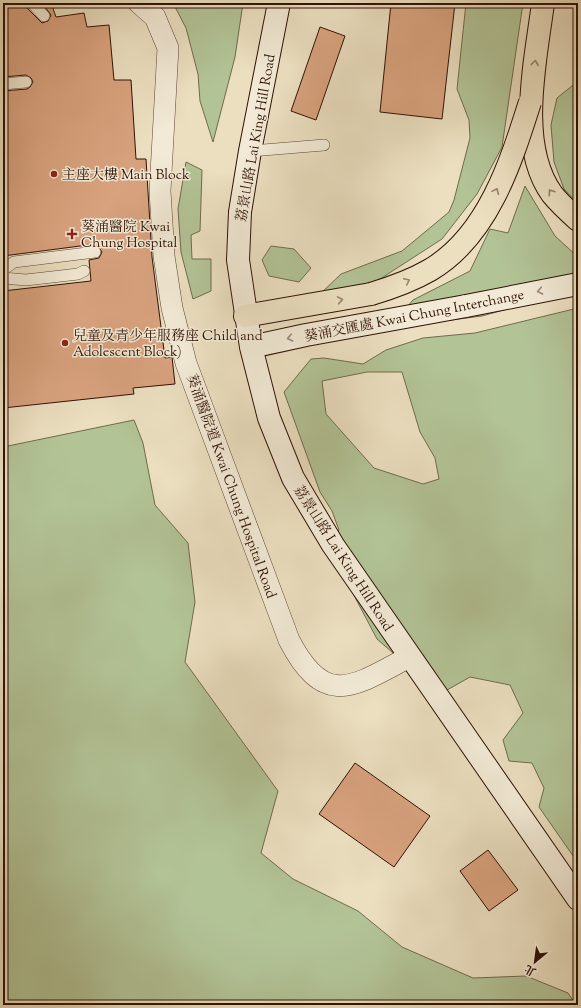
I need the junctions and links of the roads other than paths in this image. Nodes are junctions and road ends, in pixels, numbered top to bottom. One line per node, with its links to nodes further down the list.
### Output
1 (32, 3): 5 (lane)
2 (139, 3): 19 (street, 葵涌醫院道 Kwai Chung Hospital Road)
3 (279, 3): 10 (main road, 荔景山路 Lai King Hill Road)
4 (543, 3): 8 (highway, one-way to 4)
5 (44, 16)
6 (26, 82): 7 (lane)
7 (3, 84)
8 (530, 102): 11 (highway, one-way to 8); 17 (highway, one-way to 8, bridge)
9 (324, 145): 10 (lane)
10 (250, 151): 17 (main road, 荔景山路 Lai King Hill Road)
11 (578, 220)
12 (95, 252): 13 (lane)
13 (3, 270)
14 (84, 271): 15 (lane)
15 (3, 278)
16 (578, 284): 18 (main road, 葵涌交匯處 Kwai Chung Interchange, one-way to 18, bridge)
17 (245, 316): 18 (main road, 荔景山路 Lai King Hill Road)
18 (251, 347): 19 (main road, 荔景山路 Lai King Hill Road)
19 (409, 657): 20 (main road, 荔景山路 Lai King Hill Road)
20 (578, 898)

